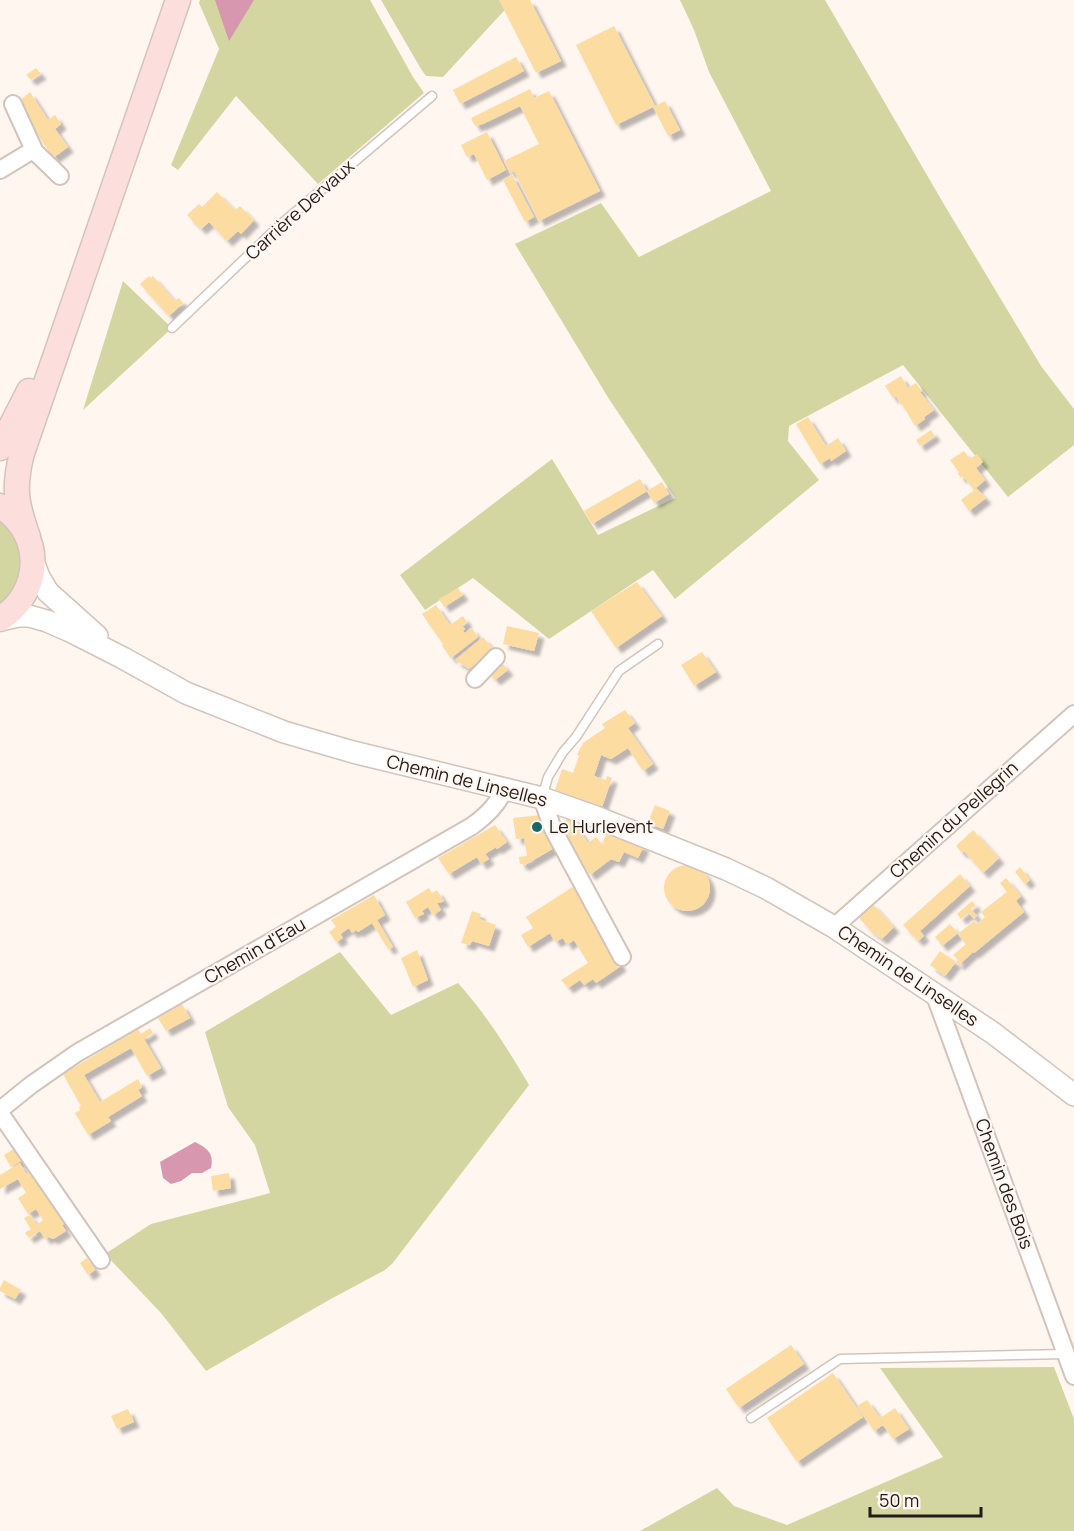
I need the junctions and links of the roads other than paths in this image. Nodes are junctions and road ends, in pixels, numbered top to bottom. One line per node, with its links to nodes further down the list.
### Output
1 (178, 0): 7 (main road)
2 (432, 96): 8 (lane, Carrière Dervaux)
3 (13, 104): 4 (street)
4 (34, 150): 5 (street); 6 (street)
5 (0, 170)
6 (60, 176)
7 (80, 280): 9 (main road); 11 (main road)
8 (172, 328)
9 (0, 448)
10 (0, 506): 11 (main road)
11 (31, 549): 12 (main road); 15 (street)
12 (0, 619): 15 (street)
13 (657, 644): 19 (lane)
14 (496, 657): 16 (street)
15 (123, 658): 18 (street, Chemin de Linselles)
16 (475, 679)
17 (1074, 714): 20 (street, Chemin du Pellegrin)
18 (505, 789): 19 (street, Chemin de Linselles); 24 (street, Chemin d'Eau)
19 (542, 798): 20 (street, Chemin de Linselles); 21 (street)
20 (834, 927): 22 (street, Chemin de Linselles)
21 (622, 957)
22 (934, 993): 23 (street, Chemin de Linselles); 26 (street, Chemin des Bois)
23 (1074, 1095)
24 (0, 1111): 25 (street, Chemin d'Eau)
25 (101, 1260)
26 (1066, 1354): 27 (street, Chemin des Bois); 28 (lane)
27 (1074, 1376)
28 (751, 1418)

